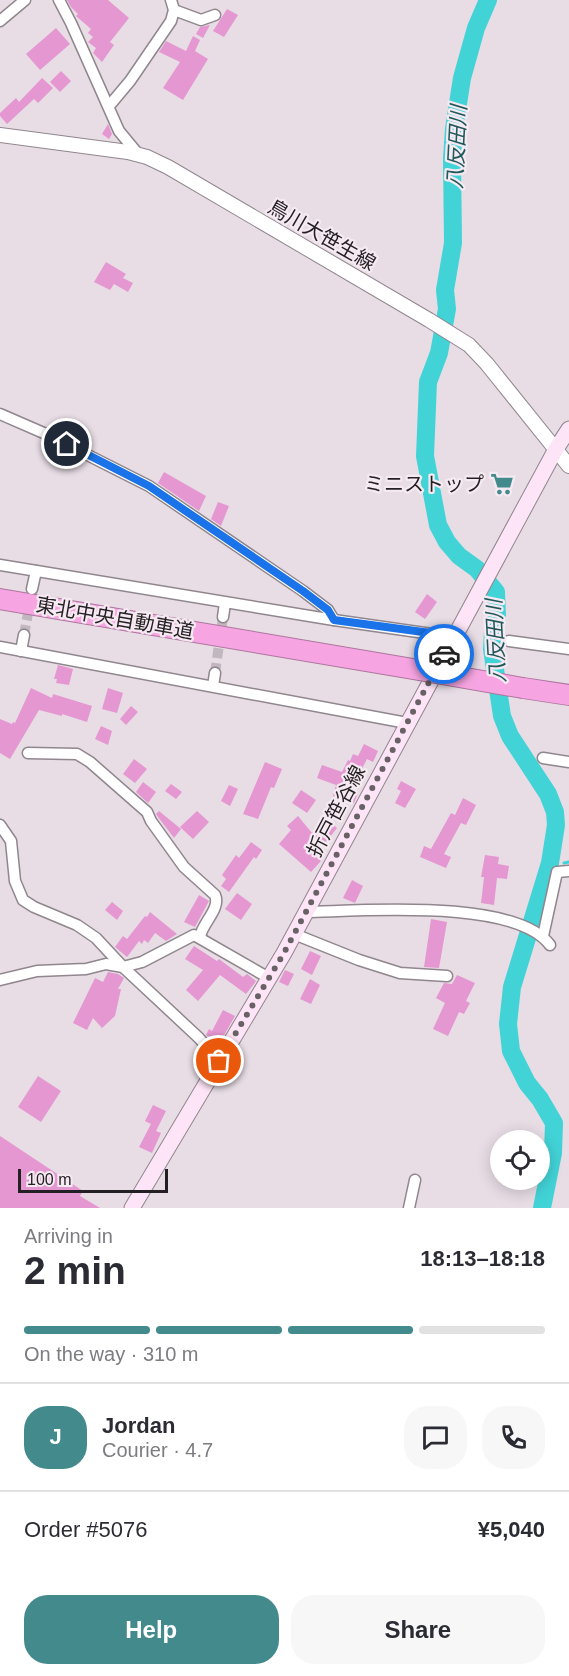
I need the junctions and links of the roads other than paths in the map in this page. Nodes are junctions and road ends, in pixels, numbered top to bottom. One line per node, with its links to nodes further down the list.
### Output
1 (25, 0): 5 (street)
2 (59, 0): 6 (street)
3 (172, 5): 4 (street); 6 (street)
4 (215, 15)
5 (0, 21)
6 (109, 106): 8 (street)
7 (0, 135): 8 (street, 鳥川大笹生線)
8 (138, 154): 11 (street, 鳥川大笹生線)
9 (0, 414): 20 (street)
10 (569, 429): 11 (main road, 折戸笹谷線)
11 (556, 449): 12 (street, 鳥川大笹生線); 22 (main road, 折戸笹谷線)
12 (569, 466)
13 (0, 565): 14 (street)
14 (36, 571): 15 (street); 17 (street)
15 (32, 590)
16 (0, 599): 23 (highway, 東北中央自動車道)
17 (225, 603): 19 (street); 20 (street)
18 (0, 608): 23 (highway, 東北中央自動車道)
19 (223, 617)
20 (334, 620): 22 (street)
21 (24, 635): 27 (street)
22 (453, 636): 31 (main road, 折戸笹谷線)
23 (231, 638): 30 (highway, 東北中央自動車道, bridge)
24 (509, 642): 26 (street)
25 (0, 647): 27 (street)
26 (569, 649)
27 (21, 651): 29 (street)
28 (215, 673): 29 (street)
29 (213, 686): 31 (street)
30 (569, 695)
31 (407, 723): 37 (main road, 折戸笹谷線)
32 (28, 753): 39 (street)
33 (543, 758): 34 (street)
34 (569, 762)
35 (0, 825): 40 (street)
36 (569, 870): 37 (street)
37 (306, 912): 38 (main road, 折戸笹谷線)
38 (294, 934): 41 (street); 42 (main road, 折戸笹谷線)
39 (200, 937): 40 (street); 42 (street)
40 (123, 967): 43 (street); 44 (street)
41 (447, 976)
42 (268, 978): 44 (main road, 折戸笹谷線)
43 (0, 980)
44 (219, 1061): 46 (main road, 折戸笹谷線)
45 (415, 1180): 47 (street)
46 (132, 1208)
47 (409, 1208)

